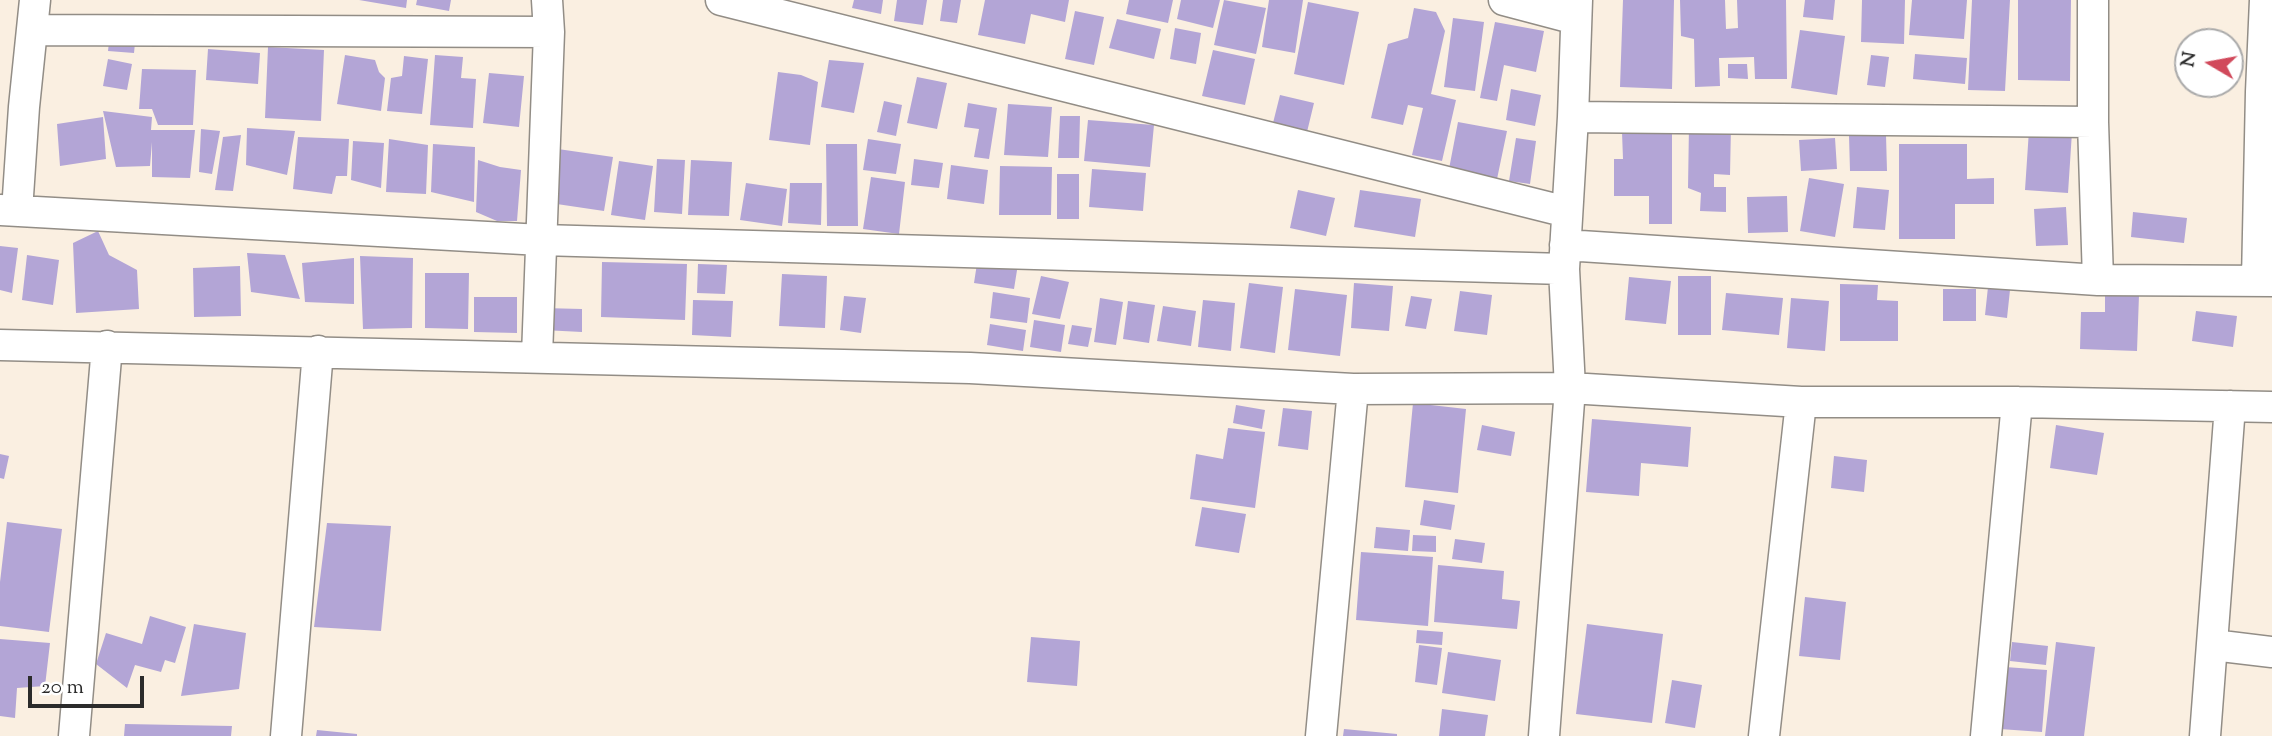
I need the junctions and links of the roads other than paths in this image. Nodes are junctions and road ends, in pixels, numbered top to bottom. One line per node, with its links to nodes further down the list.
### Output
1 (35, 0): 8 (street)
2 (547, 0): 9 (street)
3 (721, 0): 13 (street)
4 (1504, 0): 7 (street)
5 (2092, 0): 11 (street)
6 (2265, 0): 17 (street)
7 (1577, 9): 10 (street)
8 (32, 30): 9 (street); 12 (street)
9 (549, 32): 14 (street)
10 (1573, 117): 11 (street); 13 (street)
11 (2093, 121): 16 (street)
12 (9, 211): 14 (street)
13 (1567, 212): 15 (street)
14 (541, 240): 15 (street); 21 (street)
15 (1564, 257): 16 (street); 22 (street)
16 (2098, 280): 17 (street)
17 (2265, 281)
18 (0, 345): 19 (street)
19 (107, 346): 20 (street); 30 (street)
20 (318, 351): 21 (street); 31 (street)
21 (537, 356): 23 (street)
22 (1570, 388): 23 (street); 24 (street); 33 (street)
23 (1353, 389): 32 (street)
24 (1801, 402): 25 (street); 34 (street)
25 (2017, 402): 26 (street); 35 (street)
26 (2230, 406): 27 (street); 28 (street)
27 (2272, 407)
28 (2213, 645): 29 (street); 36 (street)
29 (2272, 652)
30 (74, 736)
31 (286, 736)
32 (1321, 736)
33 (1544, 736)
34 (1765, 736)
35 (1986, 736)
36 (2205, 736)

